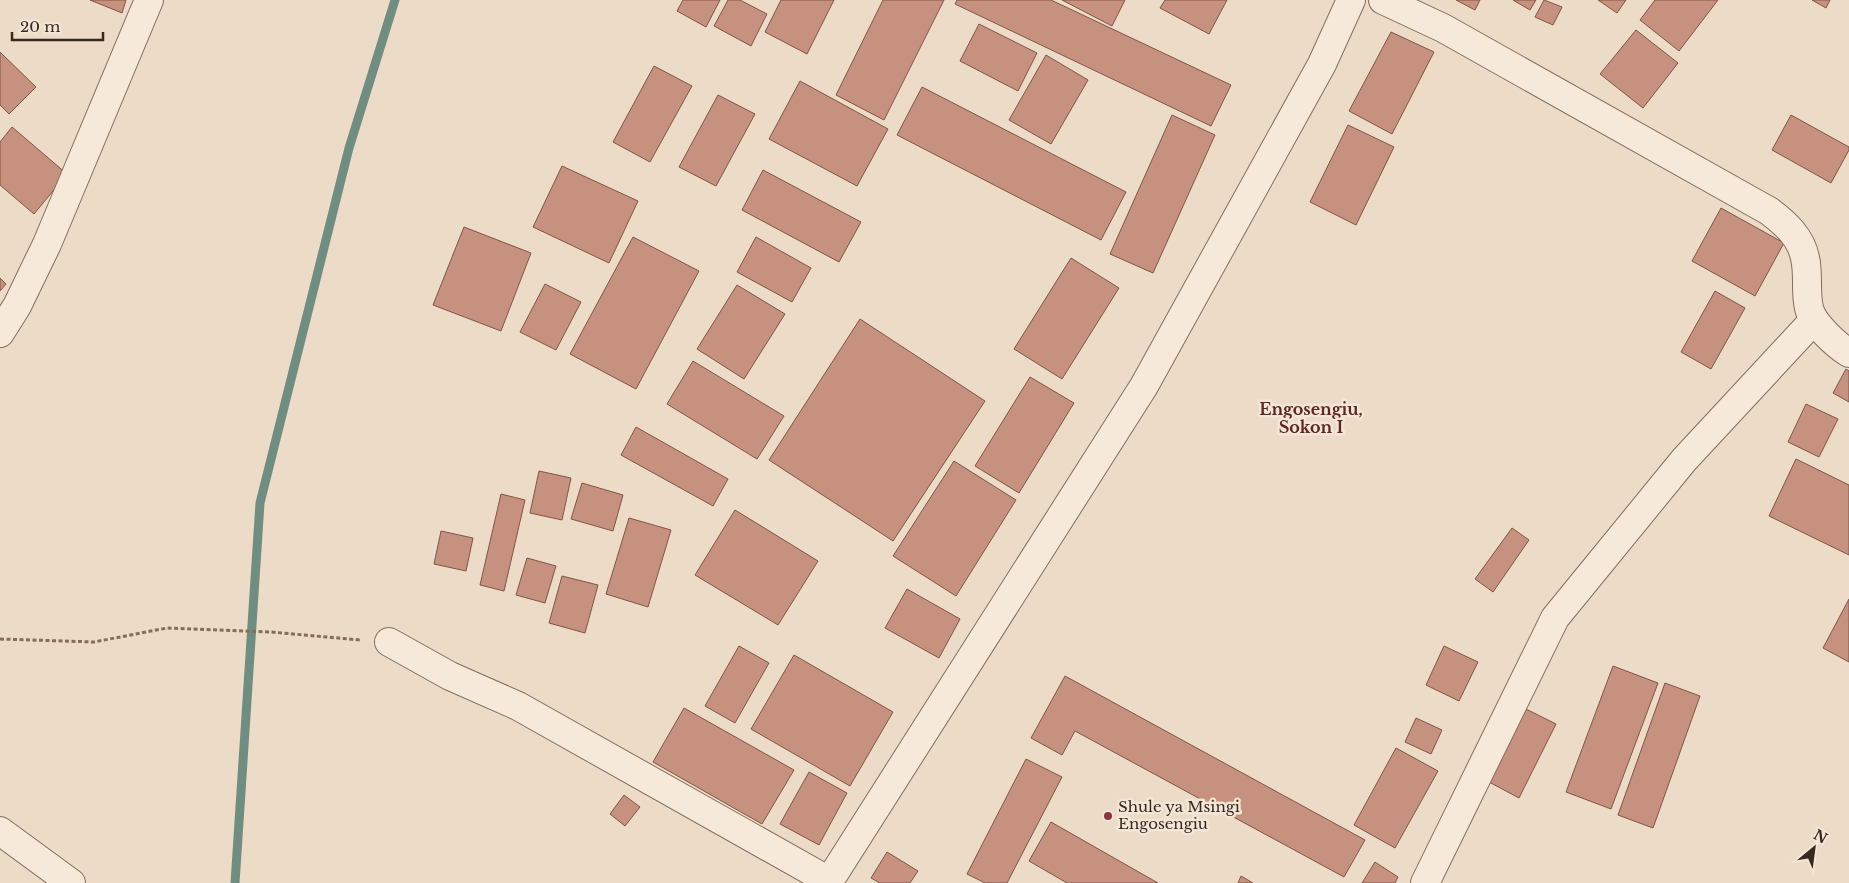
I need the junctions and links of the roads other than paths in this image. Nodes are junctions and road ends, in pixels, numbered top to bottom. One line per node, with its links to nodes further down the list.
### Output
1 (150, 0): 5 (street)
2 (1350, 0): 9 (street)
3 (1383, 0): 4 (street)
4 (1814, 320): 6 (street); 11 (street)
5 (0, 333)
6 (1849, 353)
7 (389, 642): 9 (street)
8 (0, 830): 10 (street)
9 (828, 882)
10 (71, 883)
11 (1425, 883)

